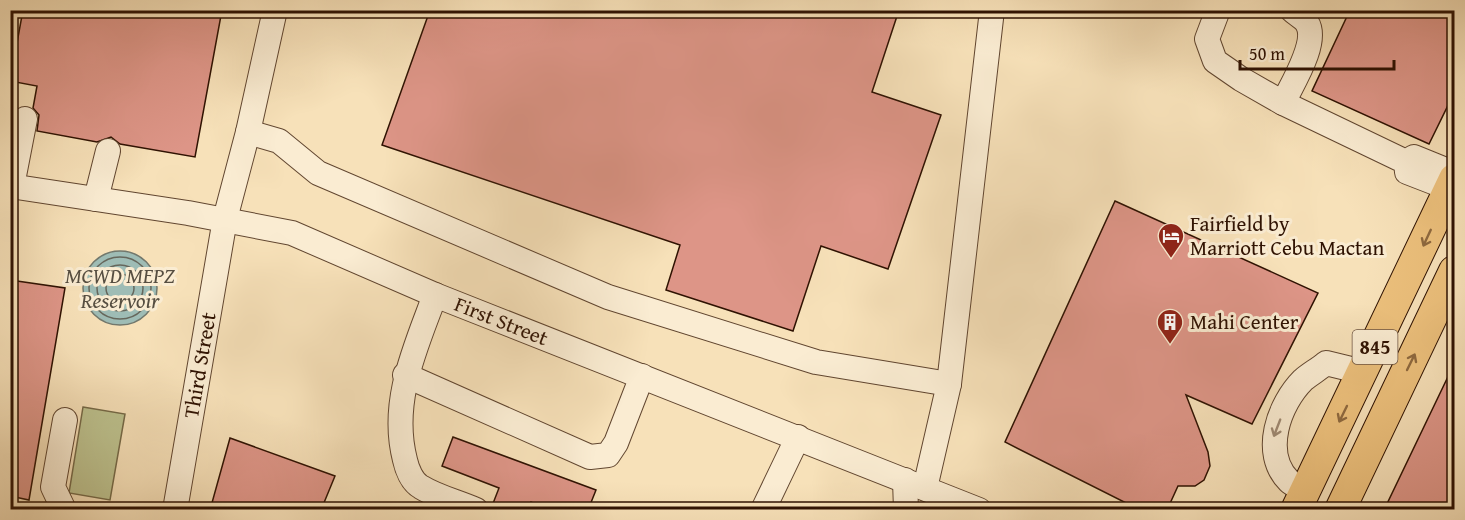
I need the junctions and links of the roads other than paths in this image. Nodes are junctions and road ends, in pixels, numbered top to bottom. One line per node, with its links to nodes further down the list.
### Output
1 (275, 10): 7 (street, Third Street)
2 (992, 10): 18 (street)
3 (1218, 10): 5 (street)
4 (1292, 10): 5 (street)
5 (1284, 103): 9 (street)
6 (25, 119): 10 (street)
7 (249, 132): 12 (street, Third Street); 18 (street)
8 (108, 151): 11 (street)
9 (1451, 179): 15 (main road, 845, one-way to 15)
10 (11, 186): 11 (street, First Street)
11 (96, 199): 12 (street, First Street)
12 (225, 219): 14 (street, First Street); 24 (street, Third Street)
13 (1455, 271): 29 (main road, 845, one-way to 13)
14 (435, 296): 16 (street); 17 (street, First Street)
15 (1363, 372): 22 (main road, 845, one-way to 22); 22 (street, one-way to 22)
16 (405, 375): 17 (street); 25 (street)
17 (642, 376): 20 (street, First Street)
18 (949, 384): 21 (street)
19 (65, 420): 23 (street)
20 (798, 437): 21 (street, First Street); 26 (street)
21 (915, 484): 27 (street); 28 (street, First Street)
22 (1301, 500)
23 (64, 510)
24 (175, 510)
25 (476, 510)
26 (763, 510)
27 (906, 510)
28 (979, 510)
29 (1340, 510)

